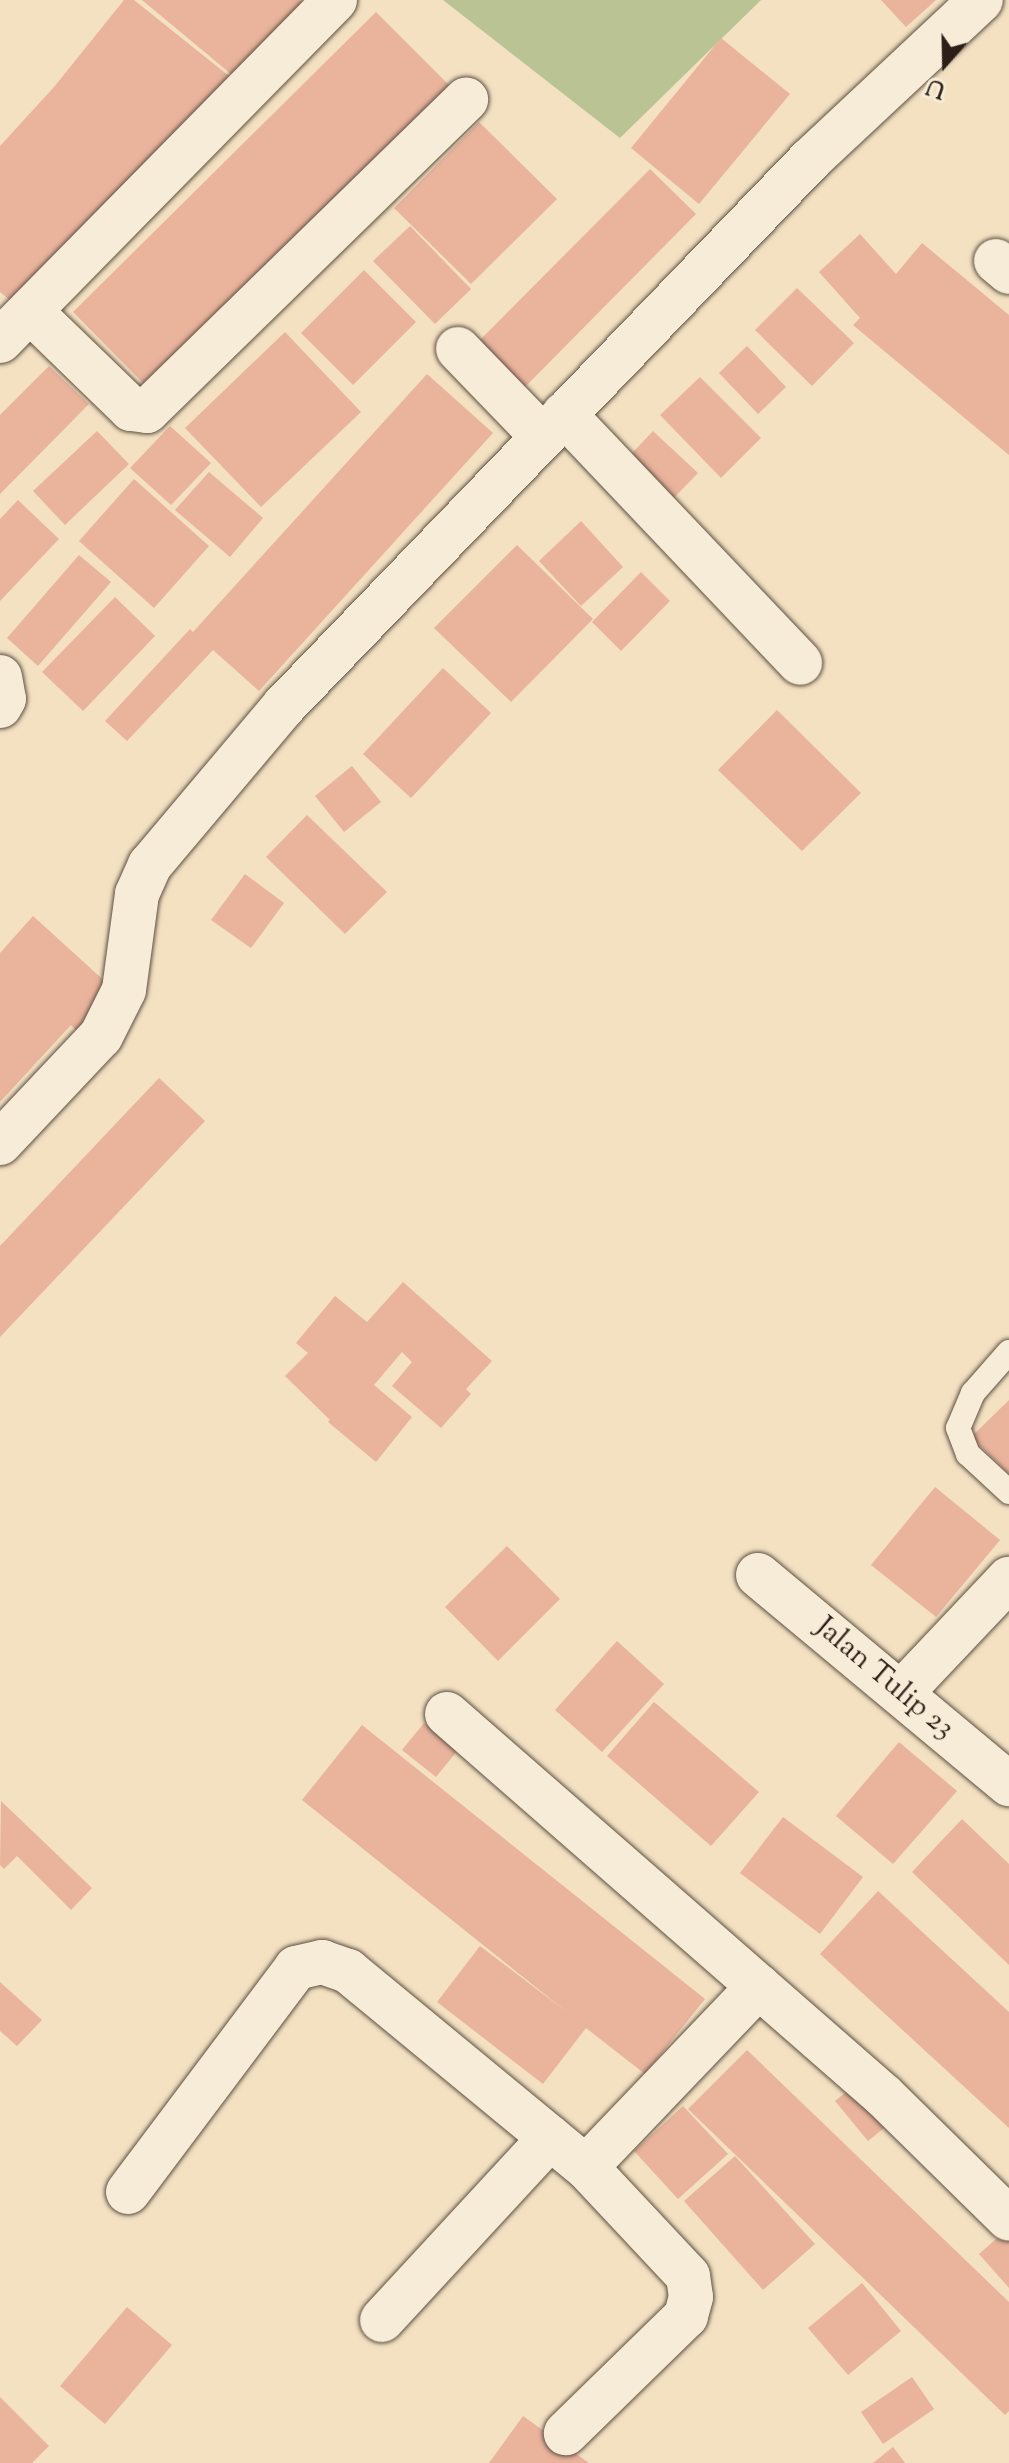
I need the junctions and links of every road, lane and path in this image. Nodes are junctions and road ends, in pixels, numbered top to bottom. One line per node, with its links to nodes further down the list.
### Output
1 (335, 0): 4 (street)
2 (981, 0): 6 (street)
3 (466, 100): 4 (street)
4 (15, 326)
5 (458, 349): 6 (street)
6 (553, 425): 7 (street); 10 (street)
7 (800, 663)
8 (0, 677): 9 (street)
9 (0, 706)
10 (0, 1143)
11 (1009, 1352): 12 (lane)
12 (1009, 1492)
13 (758, 1575): 15 (street, Jalan Tulip 23)
14 (1009, 1579): 15 (street)
15 (902, 1692): 17 (street, Jalan Tulip 23)
16 (447, 1714): 18 (street)
17 (1009, 1784)
18 (759, 1986): 20 (street); 22 (street)
19 (550, 2138): 20 (street); 21 (street); 23 (street)
20 (586, 2167): 24 (street)
21 (128, 2192)
22 (1009, 2219)
23 (382, 2320)
24 (566, 2433)

